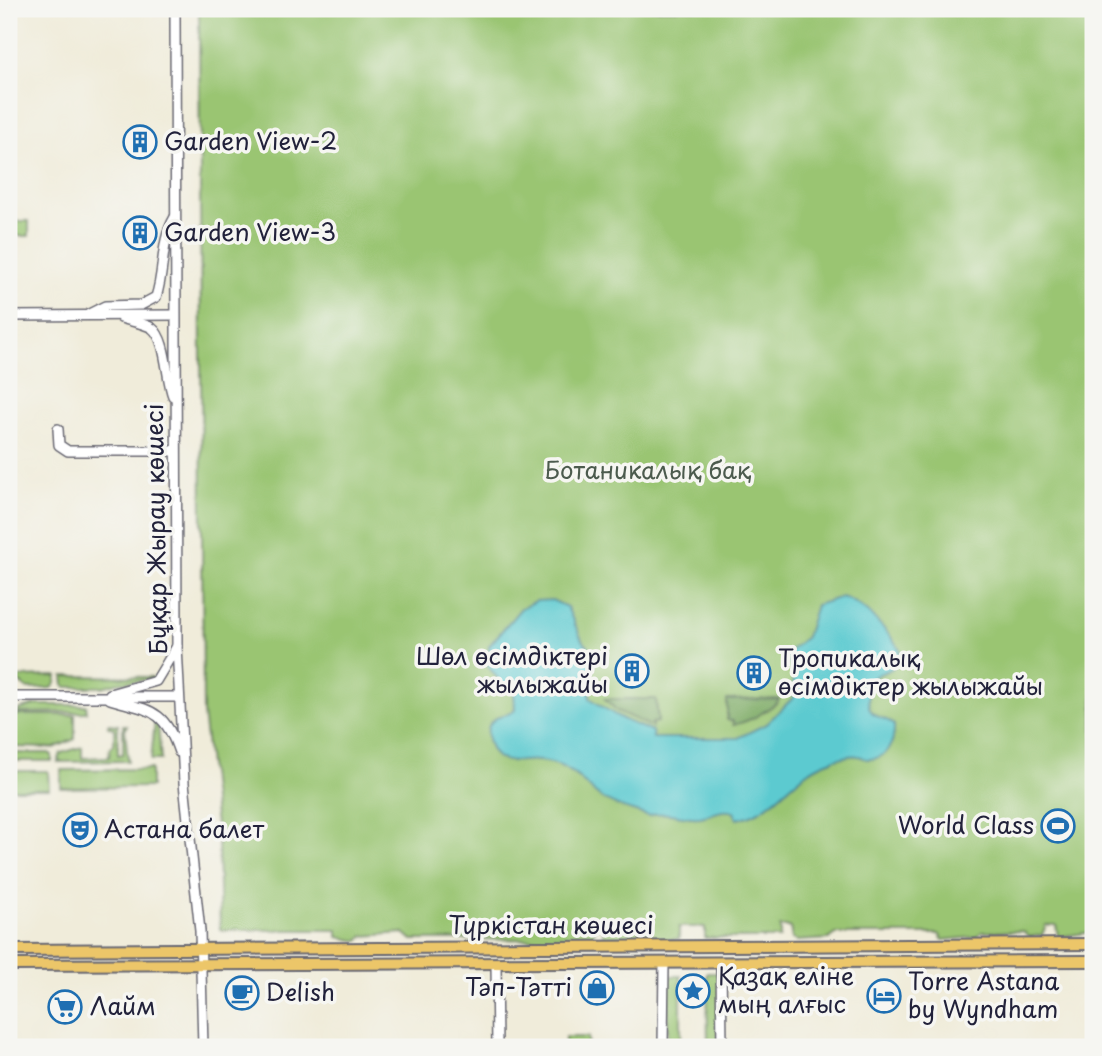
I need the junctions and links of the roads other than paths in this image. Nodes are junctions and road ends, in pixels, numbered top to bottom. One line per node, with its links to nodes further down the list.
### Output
1 (175, 9): 2 (street, Бұқар Жырау көшесі)
2 (175, 215): 3 (street, Бұқар Жырау көшесі); 6 (street)
3 (175, 315): 5 (street); 7 (street, Бұқар Жырау көшесі)
4 (9, 316): 6 (street)
5 (116, 316): 6 (street); 7 (street)
6 (85, 317)
7 (175, 401): 9 (street, Бұқар Жырау көшесі)
8 (58, 429): 9 (street)
9 (175, 451): 10 (street, Бұқар Жырау көшесі)
10 (177, 646): 11 (street); 12 (street, Бұқар Жырау көшесі)
11 (101, 696): 12 (street); 13 (street); 14 (street)
12 (179, 696): 14 (street, Бұқар Жырау көшесі)
13 (9, 697)
14 (183, 763): 20 (street, Бұқар Жырау көшесі)
15 (1093, 944): 17 (main road, Түркістан көшесі)
16 (921, 945): 17 (main road, Түркістан көшесі); 19 (main road, Түркістан көшесі); 23 (main road)
17 (969, 945): 24 (main road)
18 (670, 946): 19 (main road, Түркістан көшесі); 20 (main road, Түркістан көшесі); 25 (main road)
19 (719, 946): 26 (main road)
20 (201, 949): 21 (main road, Түркістан көшесі); 29 (street, Бұқар Жырау көшесі)
21 (9, 950)
22 (1093, 961): 24 (main road, Түркістан көшесі)
23 (922, 962): 24 (main road, Түркістан көшесі); 26 (main road, Түркістан көшесі)
24 (973, 962)
25 (664, 963): 26 (main road, Түркістан көшесі); 27 (main road, Түркістан көшесі); 32 (street)
26 (717, 963): 33 (street)
27 (496, 964): 29 (main road, Түркістан көшесі); 31 (street)
28 (9, 965): 29 (main road, Түркістан көшесі)
29 (202, 965): 30 (street, Бұқар Жырау көшесі)
30 (203, 1047)
31 (497, 1047)
32 (663, 1047)
33 (722, 1047)

